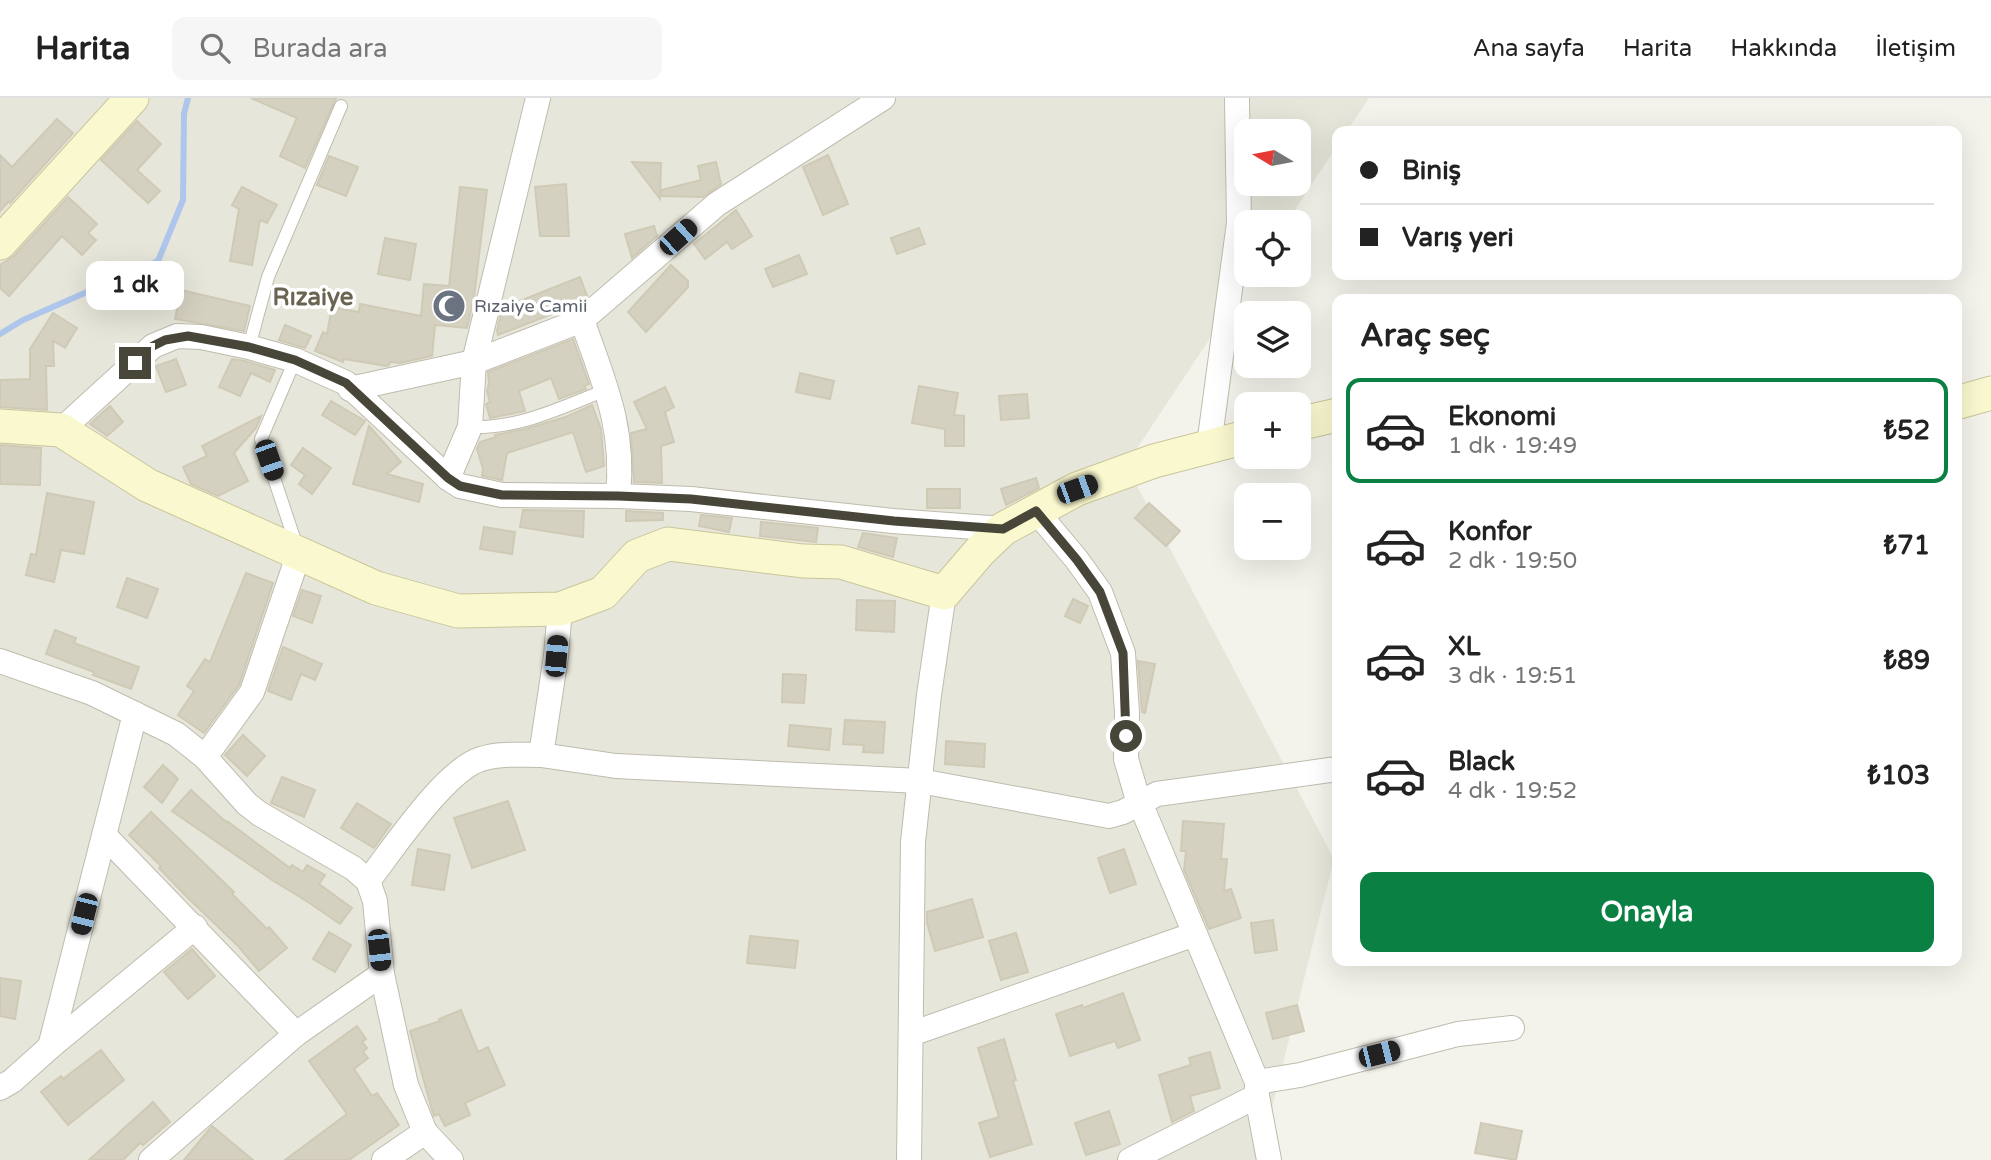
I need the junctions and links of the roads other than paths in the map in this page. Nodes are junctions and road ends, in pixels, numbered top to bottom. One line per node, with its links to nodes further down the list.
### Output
1 (132, 98): 6 (street)
2 (538, 98): 10 (street)
3 (883, 98): 7 (street)
4 (1237, 98): 21 (street)
5 (341, 106): 8 (lane)
6 (0, 243)
7 (582, 320): 10 (street); 12 (street)
8 (249, 347): 9 (street); 19 (street)
9 (295, 360): 11 (street); 26 (lane)
10 (474, 362): 11 (street); 18 (street)
11 (351, 389): 22 (street)
12 (606, 390): 18 (lane); 23 (street)
13 (1991, 393): 14 (street)
14 (1962, 401)
15 (1332, 416): 16 (street)
16 (1311, 421)
17 (0, 426): 19 (street)
18 (470, 427): 22 (street)
19 (61, 430): 26 (street)
20 (1234, 440): 21 (street)
21 (1209, 445): 24 (street)
22 (448, 478): 23 (street)
23 (618, 496): 25 (street)
24 (1036, 511): 25 (street); 35 (street)
25 (1003, 529): 27 (street)
26 (299, 554): 28 (street); 32 (street)
27 (944, 593): 28 (street); 34 (street)
28 (560, 609): 31 (street)
29 (0, 661): 30 (street)
30 (135, 714): 32 (street); 36 (street)
31 (541, 755): 34 (street); 37 (street)
32 (205, 757): 37 (street)
33 (1332, 770): 35 (street)
34 (920, 781): 35 (street); 43 (street)
35 (1140, 801): 39 (street)
36 (104, 835): 38 (street); 44 (street)
37 (368, 881): 40 (street)
38 (195, 927): 42 (street); 44 (street)
39 (1195, 934): 43 (street); 46 (street)
40 (382, 974): 42 (street); 47 (street)
41 (1512, 1028): 46 (street)
42 (296, 1034): 48 (street)
43 (912, 1034): 51 (street)
44 (50, 1047): 45 (street)
45 (0, 1088)
46 (1257, 1089): 52 (street); 53 (street)
47 (425, 1132): 49 (street); 50 (street)
48 (151, 1160)
49 (384, 1160)
50 (451, 1160)
51 (909, 1160)
52 (1130, 1160)
53 (1269, 1160)

